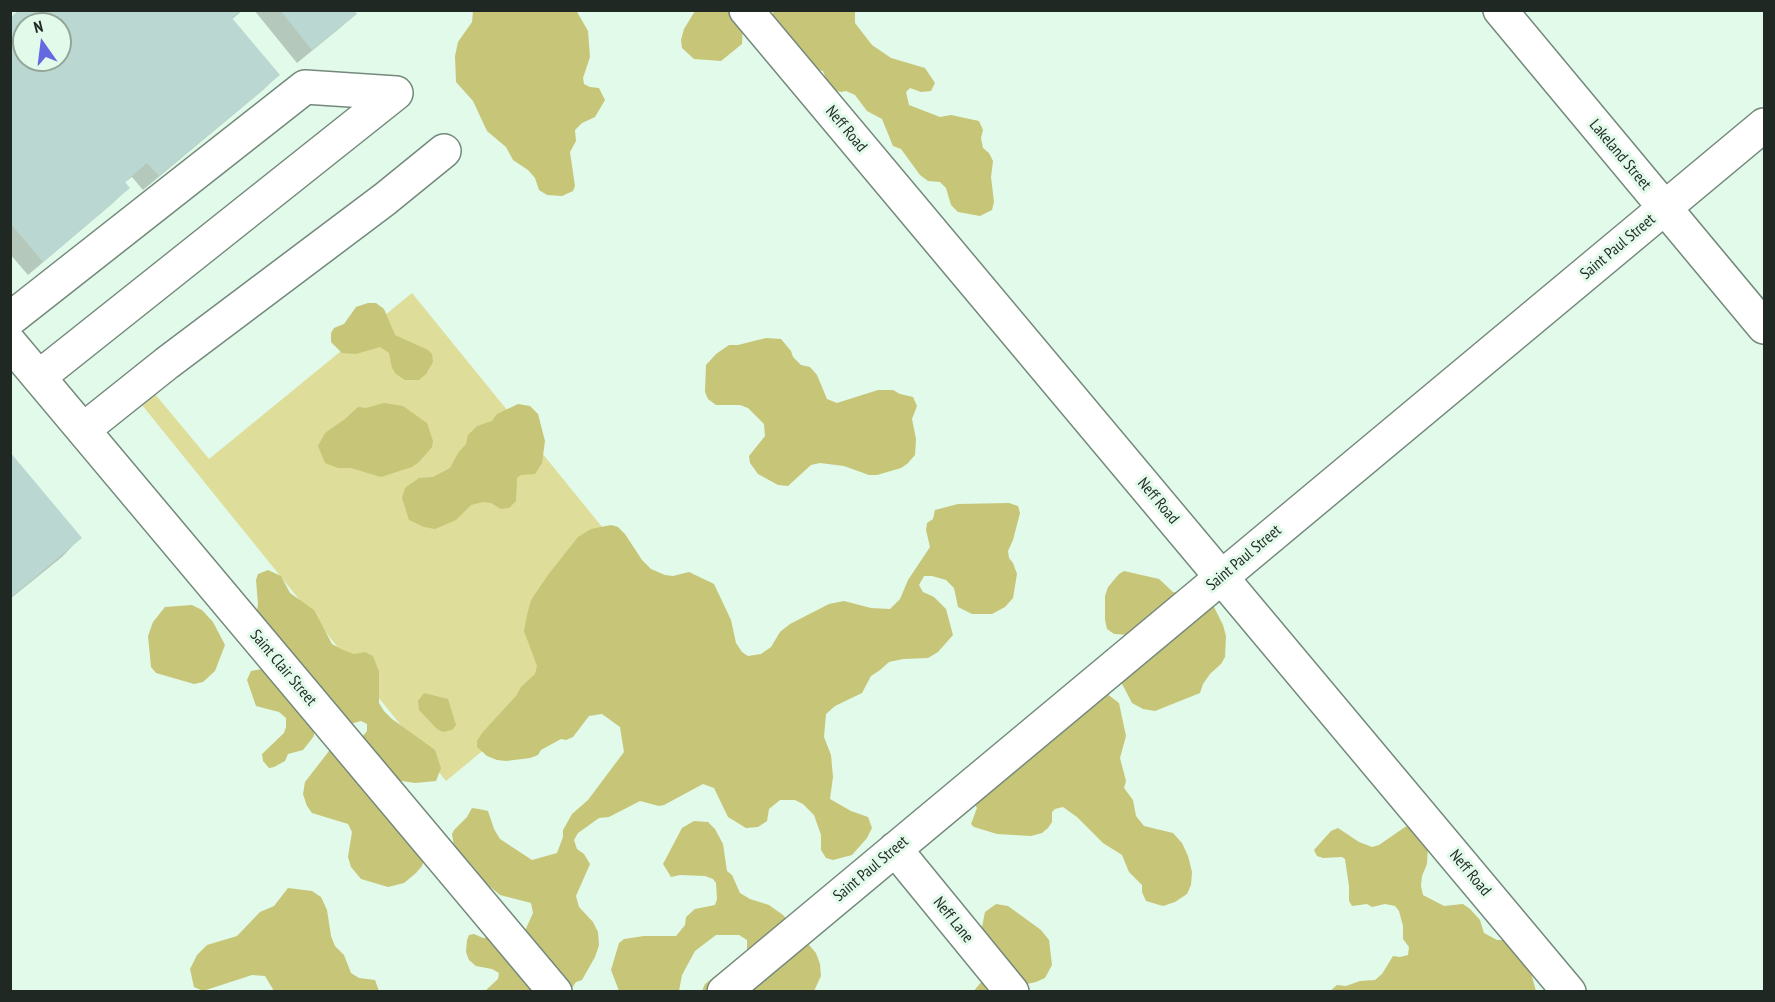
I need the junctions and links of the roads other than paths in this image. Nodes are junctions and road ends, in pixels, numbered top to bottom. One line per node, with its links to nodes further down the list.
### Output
1 (746, 10): 11 (street, Neff Road)
2 (1500, 10): 5 (street, Lakeland Street)
3 (1764, 125): 5 (street, Saint Paul Street)
4 (444, 151): 10 (street)
5 (1665, 208): 7 (street, Lakeland Street); 11 (street, Saint Paul Street)
6 (10, 319): 9 (street)
7 (1764, 327)
8 (10, 344): 9 (street, Saint Clair Street)
9 (39, 377): 10 (street, Saint Clair Street)
10 (83, 430): 13 (street, Saint Clair Street)
11 (1222, 577): 12 (street, Saint Paul Street); 16 (street, Neff Road)
12 (895, 849): 14 (street, Saint Paul Street); 15 (street, Neff Lane)
13 (555, 992)
14 (724, 992)
15 (1012, 992)
16 (1569, 992)

